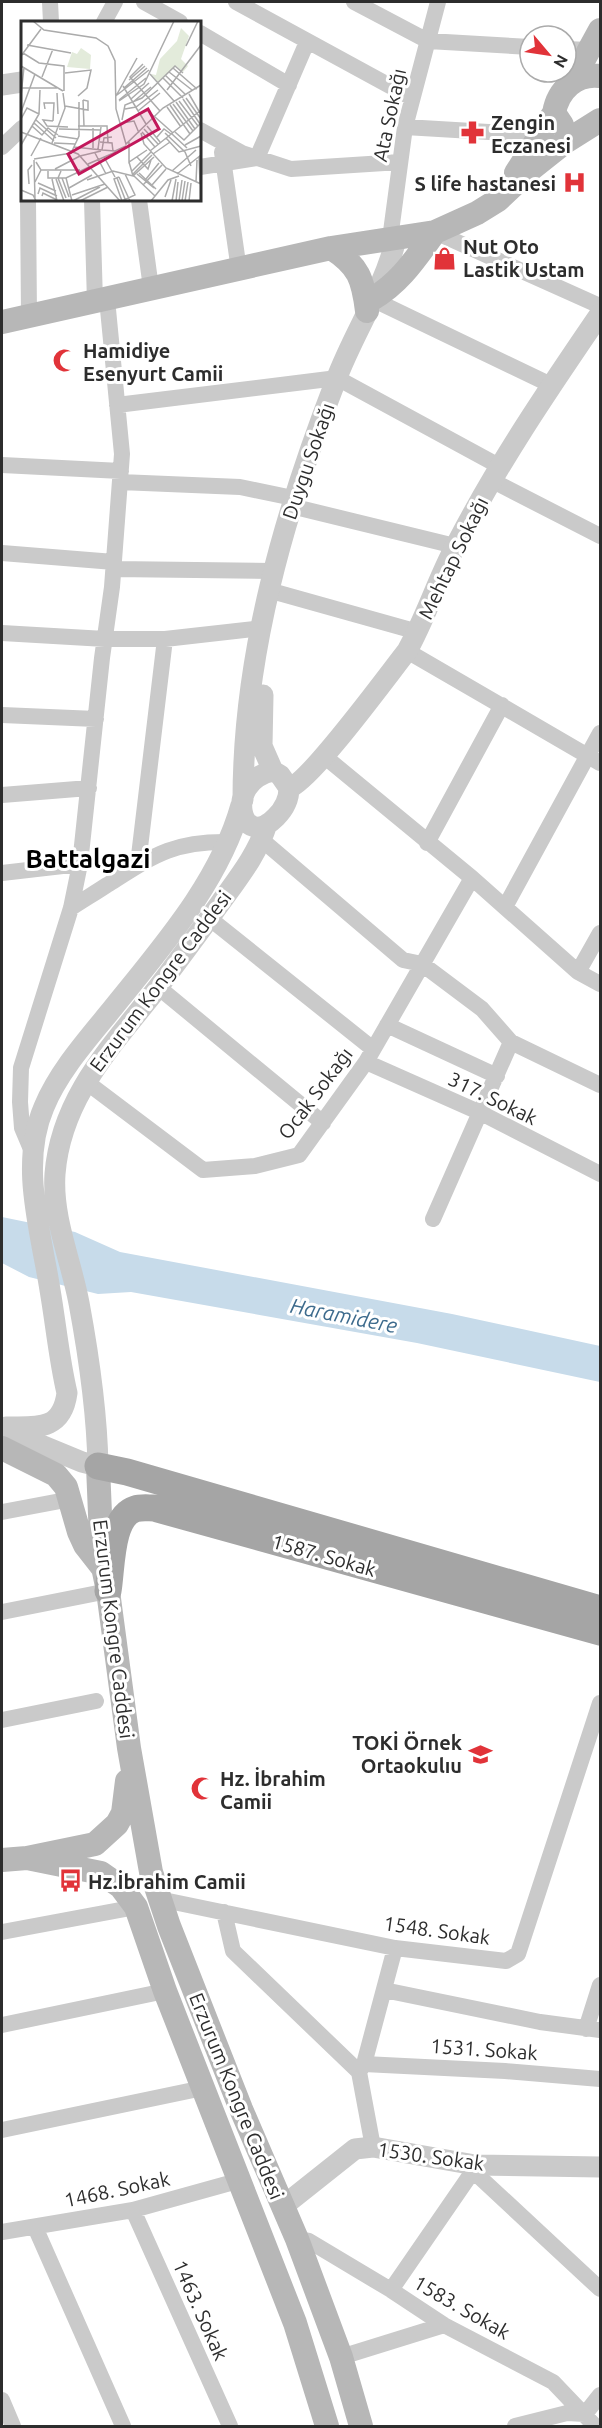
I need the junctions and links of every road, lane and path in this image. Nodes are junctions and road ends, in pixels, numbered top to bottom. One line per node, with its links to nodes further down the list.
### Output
1 (50, 2): 7 (street)
2 (115, 2): 8 (street)
3 (144, 2): 9 (street)
4 (236, 2): 12 (street)
5 (354, 2): 11 (street)
6 (436, 3): 11 (street, Ata Sokağı)
7 (51, 21)
8 (105, 21)
9 (178, 21)
10 (201, 34): 21 (street)
11 (428, 41): 14 (street); 22 (street, Ata Sokağı)
12 (307, 42): 21 (street); 22 (street)
13 (585, 43): 15 (main road)
14 (518, 46)
15 (578, 63)
16 (600, 76): 17 (main road)
17 (578, 80)
18 (21, 82): 20 (street)
19 (570, 84): 23 (main road)
20 (2, 85)
21 (289, 85): 31 (street)
22 (412, 98): 25 (street, Ata Sokağı)
23 (554, 113): 24 (main road); 28 (main road)
24 (591, 126): 35 (main road)
25 (405, 127): 28 (street); 33 (street, Ata Sokağı)
26 (21, 129): 30 (street)
27 (201, 131): 29 (street)
28 (539, 135): 35 (main road)
29 (221, 142): 31 (street); 32 (street)
30 (2, 147)
31 (257, 159): 32 (street); 33 (street)
32 (223, 162): 34 (street); 42 (street)
33 (400, 162): 40 (street, Ata Sokağı)
34 (201, 167)
35 (498, 200): 39 (main road)
36 (28, 201): 48 (street)
37 (92, 201): 44 (street)
38 (139, 201): 43 (street)
39 (435, 232): 40 (main road); 45 (main road); 46 (street)
40 (391, 239): 41 (main road); 45 (street, Duygu Sokağı)
41 (331, 248): 42 (main road); 45 (main road)
42 (239, 270): 43 (main road)
43 (151, 288): 44 (main road)
44 (101, 300): 48 (main road); 52 (street)
45 (369, 305): 50 (street, Duygu Sokağı); 51 (street)
46 (600, 306)
47 (600, 314): 51 (street, Mehtap Sokağı)
48 (29, 316): 49 (main road)
49 (2, 322)
50 (337, 378): 52 (street); 54 (street); 56 (street, Duygu Sokağı)
51 (550, 385): 54 (street, Mehtap Sokağı)
52 (117, 405): 55 (street)
53 (2, 465): 55 (street)
54 (495, 473): 57 (street); 58 (street, Mehtap Sokağı)
55 (120, 476): 56 (street); 60 (street)
56 (292, 502): 58 (street); 61 (street, Duygu Sokağı)
57 (600, 536)
58 (455, 546): 63 (street, Mehtap Sokağı)
59 (2, 553): 60 (street)
60 (114, 566): 61 (street); 65 (street)
61 (271, 580): 62 (street, Duygu Sokağı); 63 (street)
62 (262, 628): 66 (street); 74 (street); 78 (street)
63 (418, 632): 67 (street, Mehtap Sokağı)
64 (2, 633): 65 (street)
65 (105, 639): 66 (street); 70 (street)
66 (165, 639): 83 (street)
67 (407, 651): 68 (street); 72 (street, Mehtap Sokağı)
68 (502, 705): 73 (street); 81 (street)
69 (2, 715): 70 (street)
70 (96, 719): 75 (street)
71 (600, 733): 73 (street)
72 (324, 756): 76 (street, Mehtap Sokağı); 81 (street)
73 (594, 760): 86 (street)
74 (273, 771): 76 (street); 78 (street)
75 (88, 788): 77 (street); 82 (street)
76 (289, 788): 79 (street)
77 (2, 795)
78 (242, 802): 79 (street); 80 (street, Erzurum Kongre Caddesi)
79 (264, 832): 88 (street, Erzurum Kongre Caddesi); 90 (street)
80 (229, 842): 83 (street); 102 (street, Erzurum Kongre Caddesi)
81 (427, 843): 85 (street)
82 (80, 864): 84 (street); 87 (street)
83 (138, 864): 87 (street)
84 (2, 873)
85 (472, 878): 86 (street); 90 (street, Ocak Sokağı)
86 (505, 907): 91 (street)
87 (71, 908): 102 (street)
88 (209, 918): 93 (street, Erzurum Kongre Caddesi); 96 (street, 317. Sokak)
89 (600, 933): 91 (street)
90 (422, 964): 94 (street, Ocak Sokağı); 95 (street)
91 (578, 972): 92 (street)
92 (600, 984)
93 (158, 987): 98 (street, Erzurum Kongre Caddesi); 101 (street)
94 (387, 1025): 96 (street, Ocak Sokağı); 97 (street)
95 (512, 1042): 97 (street); 99 (street)
96 (369, 1056): 100 (street, 317. Sokak); 101 (street, Ocak Sokağı)
97 (497, 1076): 100 (street)
98 (85, 1081): 101 (street, Ocak Sokağı); 107 (street, Erzurum Kongre Caddesi)
99 (600, 1085)
100 (481, 1113): 103 (street, 317. Sokak); 104 (street)
101 (323, 1123)
102 (33, 1154): 105 (street, Erzurum Kongre Caddesi)
103 (600, 1174)
104 (433, 1219)
105 (2, 1428): 107 (street)
106 (2, 1448): 108 (main road)
107 (98, 1466): 110 (main road, Erzurum Kongre Caddesi); 111 (main road, 1587. Sokak)
108 (71, 1499): 109 (street); 110 (main road)
109 (2, 1512)
110 (106, 1580): 112 (street); 113 (main road, 1587. Sokak); 117 (main road, Erzurum Kongre Caddesi)
111 (600, 1608)
112 (2, 1612)
113 (600, 1632)
114 (96, 1701): 116 (street)
115 (600, 1703): 124 (street, 1548. Sokak)
116 (2, 1720)
117 (129, 1748): 118 (main road); 120 (main road, Erzurum Kongre Caddesi)
118 (27, 1858): 119 (main road); 121 (main road, Erzurum Kongre Caddesi)
119 (2, 1860)
120 (159, 1899): 122 (street, 1548. Sokak); 138 (main road, Erzurum Kongre Caddesi)
121 (136, 1907): 123 (street); 127 (main road, Erzurum Kongre Caddesi)
122 (224, 1912): 124 (street, 1548. Sokak); 130 (street)
123 (2, 1932)
124 (395, 1948): 126 (street)
125 (600, 1985): 129 (street)
126 (384, 1990): 129 (street); 130 (street)
127 (165, 1991): 128 (street); 132 (main road, Erzurum Kongre Caddesi)
128 (2, 2025)
129 (593, 2029)
130 (362, 2068): 131 (street, 1531. Sokak); 134 (street)
131 (600, 2079)
132 (203, 2088): 133 (street); 137 (main road, Erzurum Kongre Caddesi)
133 (2, 2130)
134 (373, 2147): 136 (street, 1530. Sokak); 138 (street, 1530. Sokak)
135 (600, 2167): 136 (street, 1530. Sokak)
136 (474, 2168): 143 (street); 144 (street)
137 (241, 2180): 139 (street, 1468. Sokak); 153 (main road, Erzurum Kongre Caddesi)
138 (282, 2207): 142 (main road, Erzurum Kongre Caddesi)
139 (133, 2210): 140 (street, 1468. Sokak); 152 (street, 1463. Sokak)
140 (35, 2227): 141 (street, 1468. Sokak); 151 (street)
141 (2, 2232)
142 (297, 2239): 144 (street, 1583. Sokak); 146 (main road, Erzurum Kongre Caddesi)
143 (600, 2289)
144 (391, 2290): 145 (street, 1583. Sokak)
145 (444, 2325): 146 (street); 149 (street, 1583. Sokak)
146 (342, 2357): 154 (main road, Erzurum Kongre Caddesi)
147 (600, 2395): 149 (street)
148 (2, 2400): 150 (street)
149 (590, 2420): 155 (street)
150 (13, 2427)
151 (123, 2427)
152 (230, 2427)
153 (327, 2427)
154 (361, 2427)
155 (514, 2427)

